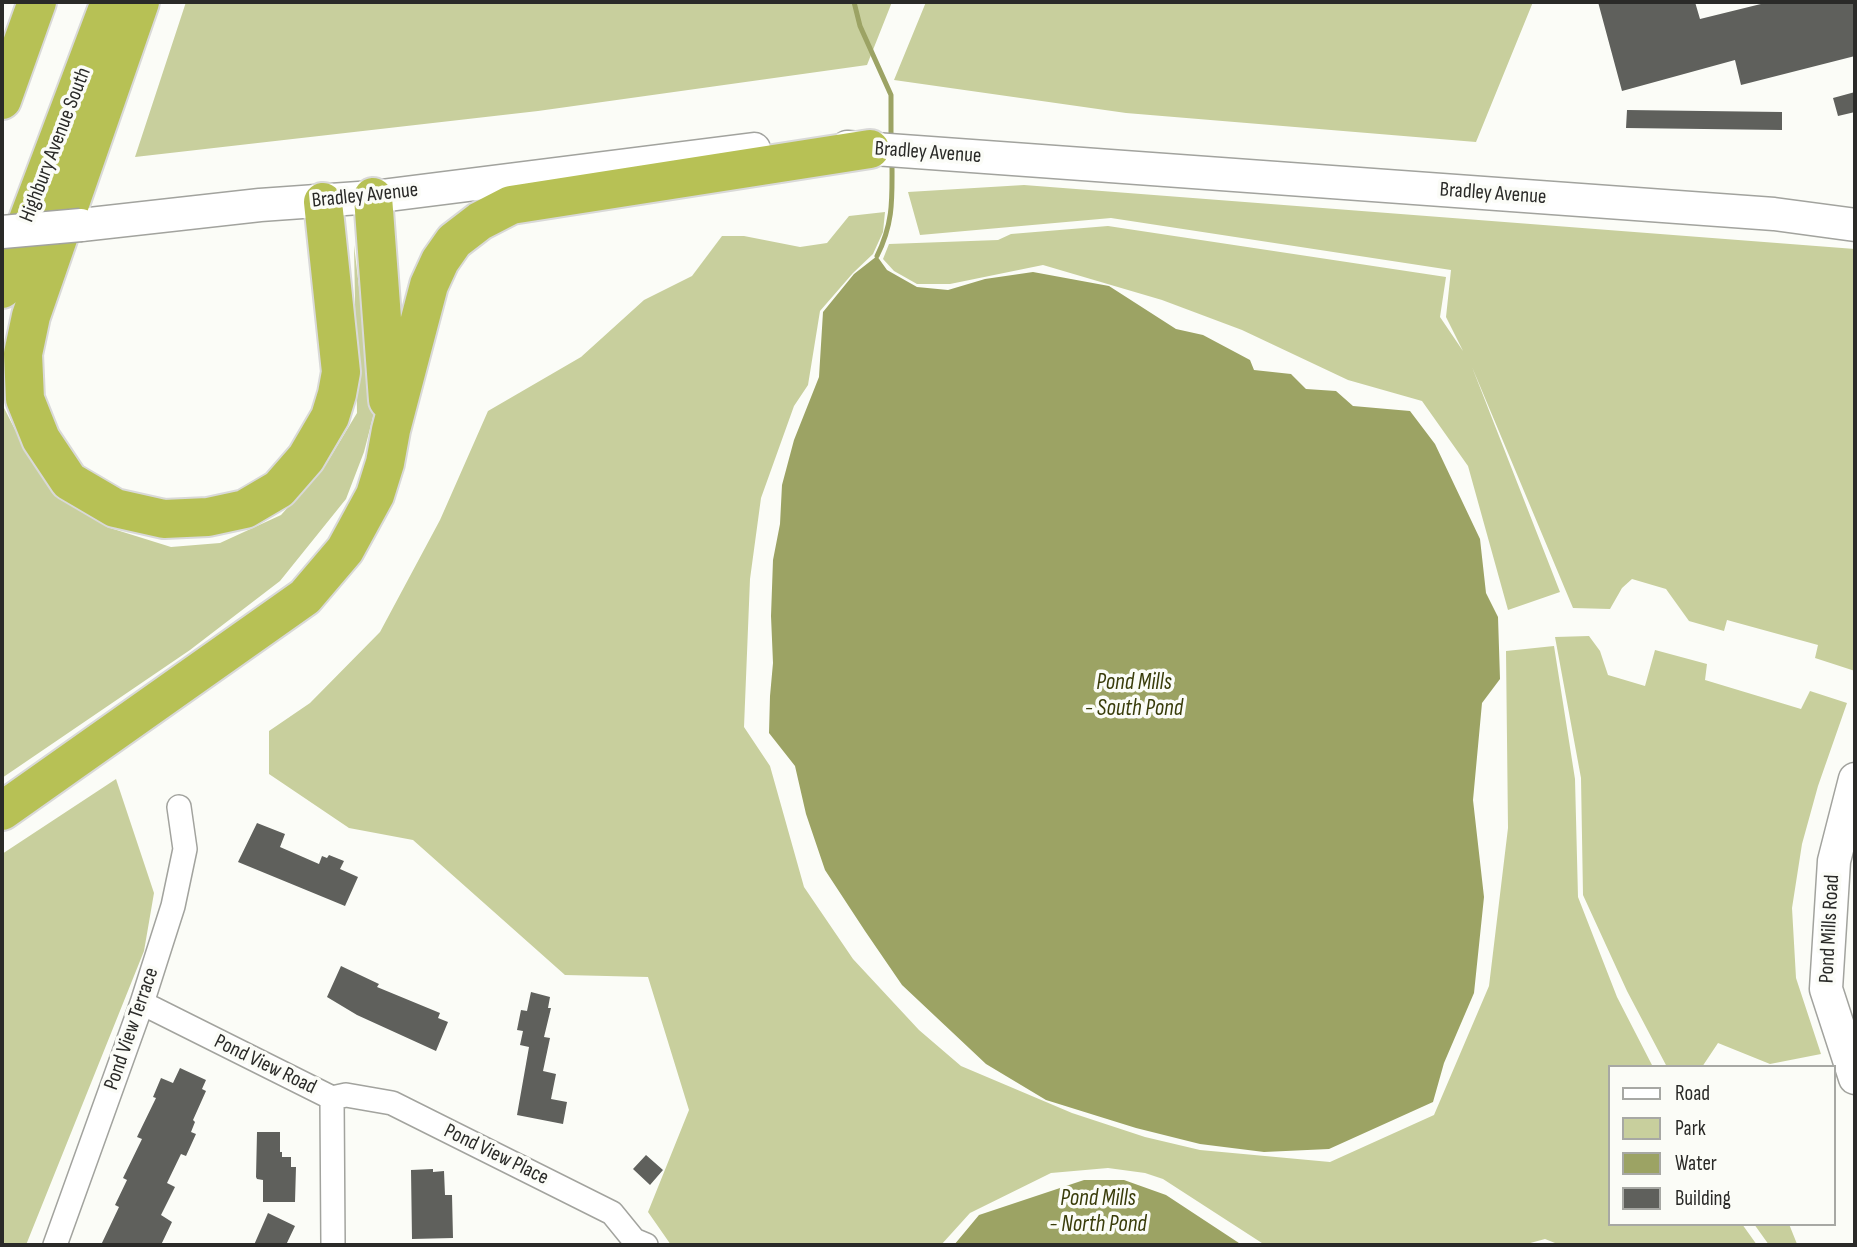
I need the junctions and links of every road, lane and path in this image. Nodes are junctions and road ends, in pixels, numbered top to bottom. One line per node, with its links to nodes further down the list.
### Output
1 (11, 2): 5 (highway)
2 (37, 2): 6 (highway)
3 (110, 2): 14 (highway, Highbury Avenue South)
4 (140, 2): 9 (highway)
5 (2, 26)
6 (2, 100)
7 (870, 149): 8 (main road, Bradley Avenue); 11 (main road, Bradley Avenue); 15 (highway)
8 (373, 197): 9 (main road, Bradley Avenue); 15 (highway)
9 (323, 202): 13 (main road, Bradley Avenue, bridge)
10 (1855, 202): 11 (main road, Bradley Avenue)
11 (1796, 217): 12 (main road)
12 (1855, 225)
13 (2, 232)
14 (2, 289)
15 (391, 430): 18 (highway)
16 (1855, 779): 20 (main road, Pond Mills Road)
17 (179, 807): 19 (street, Pond View Terrace)
18 (2, 811)
19 (142, 1003): 21 (street, Pond View Road); 22 (street, Pond View Terrace)
20 (1855, 1078)
21 (332, 1098): 23 (street, Pond View Road); 24 (street, Pond View Place)
22 (55, 1245)
23 (333, 1245)
24 (646, 1245)

